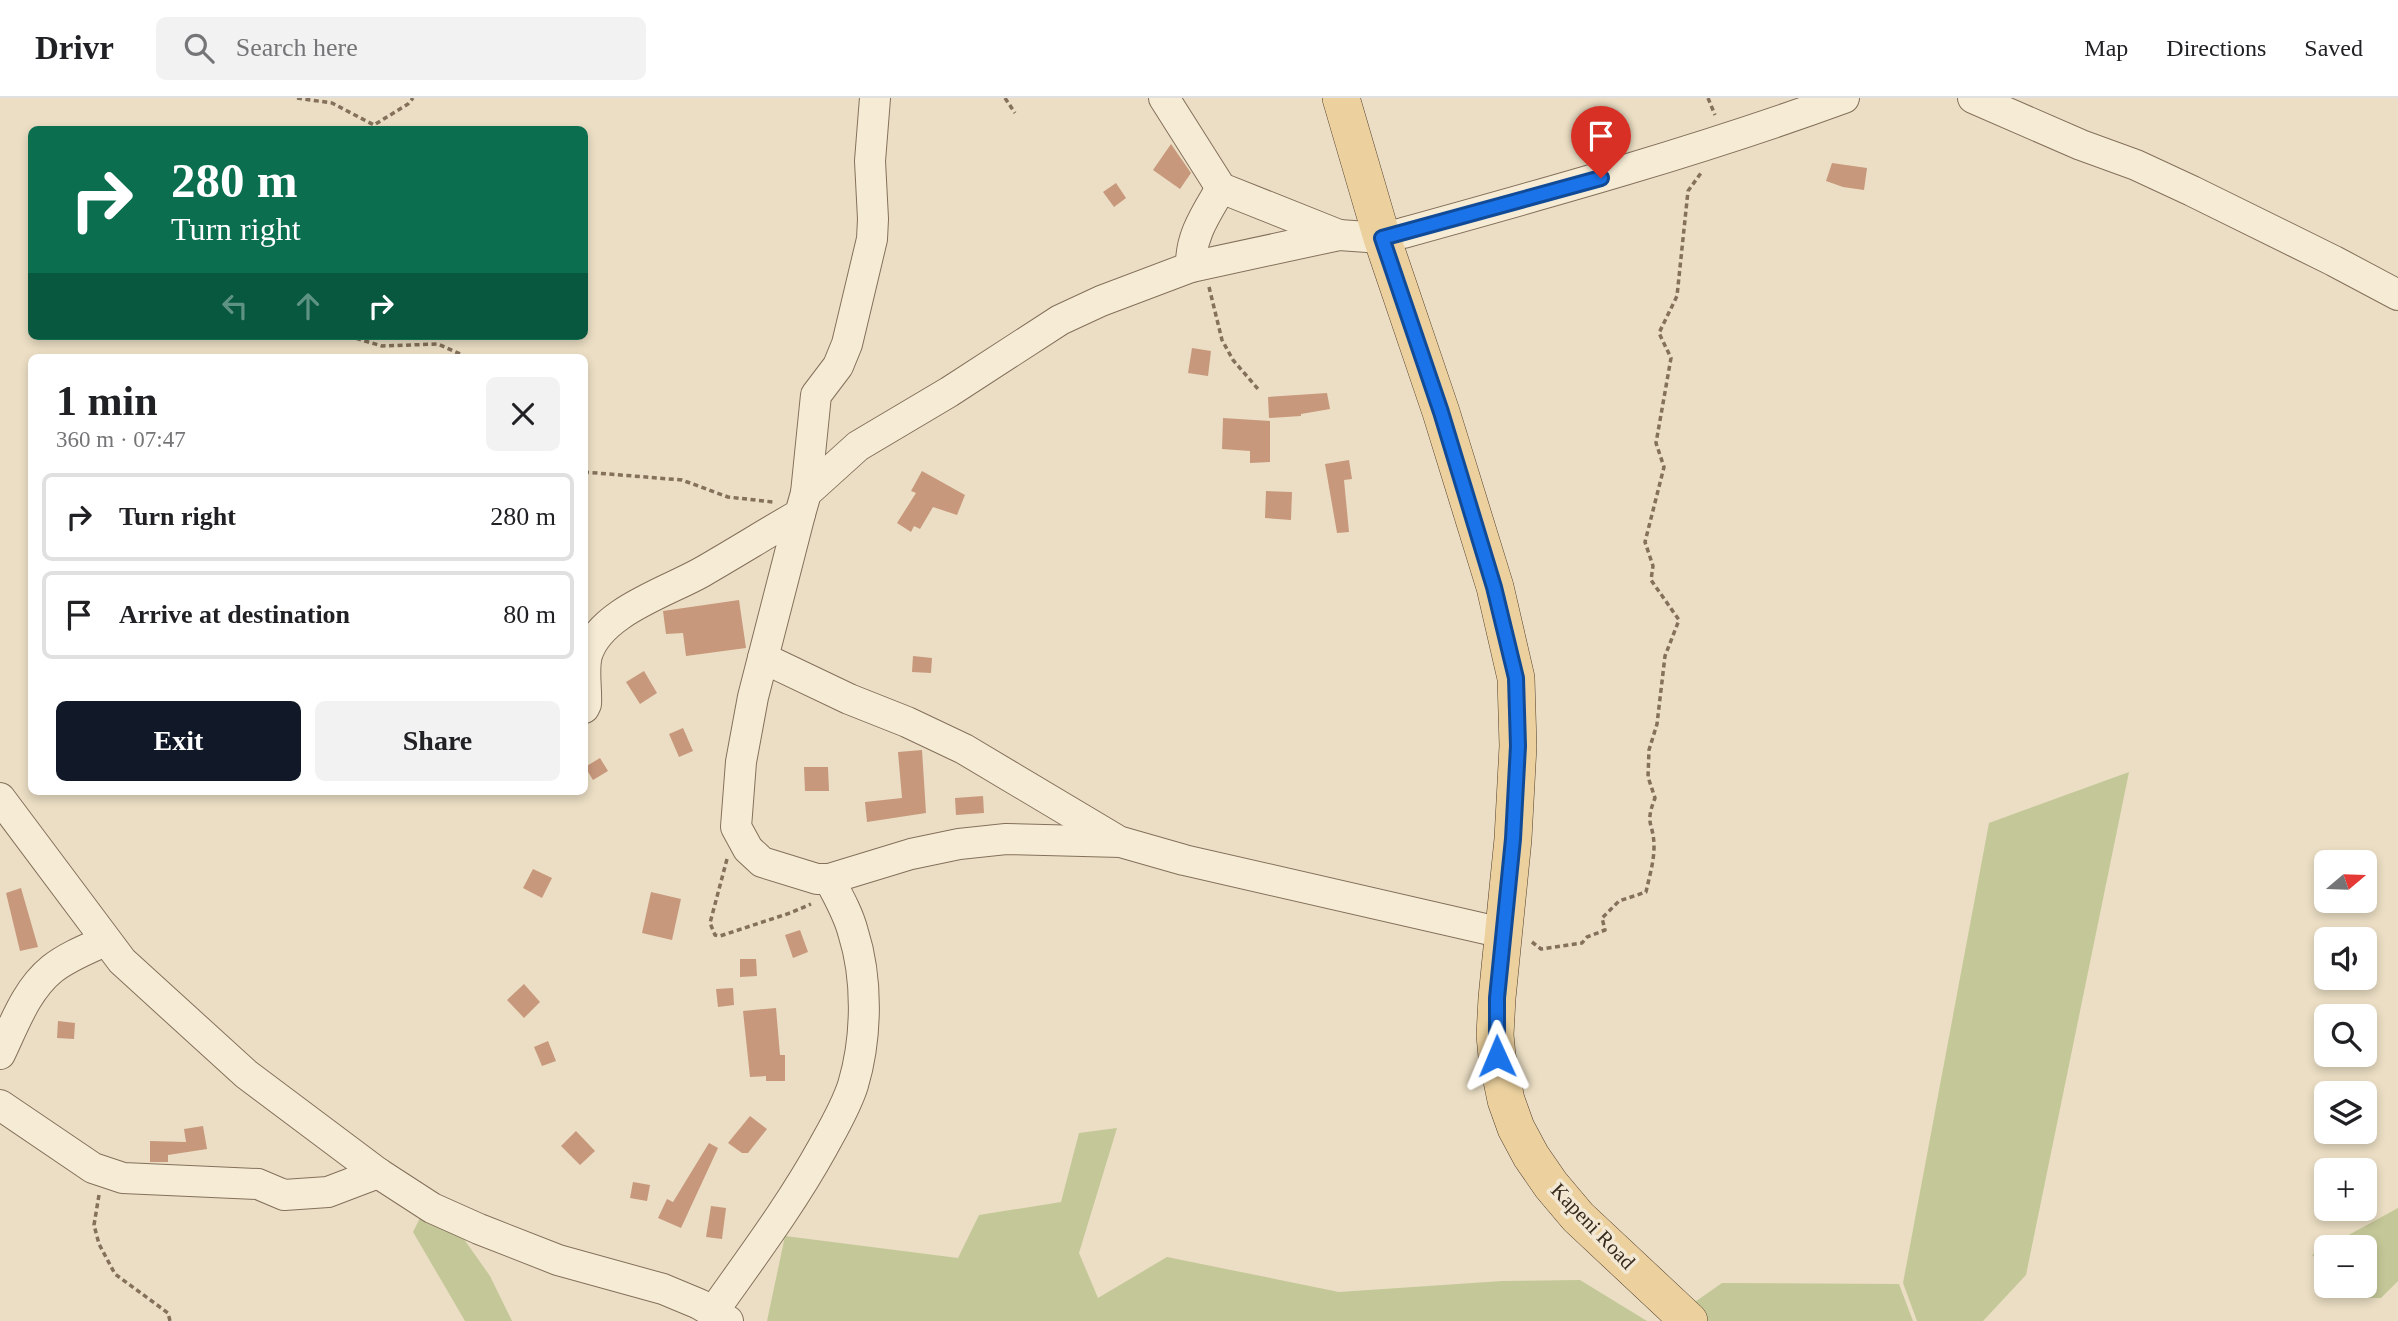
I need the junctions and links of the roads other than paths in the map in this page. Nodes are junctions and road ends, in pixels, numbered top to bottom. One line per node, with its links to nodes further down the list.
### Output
1 (875, 98): 11 (street)
2 (1164, 98): 6 (street)
3 (1340, 98): 8 (main road, Kapeni Road)
4 (1844, 98): 8 (street)
5 (1973, 98): 10 (street)
6 (1220, 188): 7 (street); 9 (street)
7 (1339, 235): 8 (street); 9 (street)
8 (1382, 238): 17 (main road, Kapeni Road)
9 (1198, 266): 11 (street)
10 (2398, 295)
11 (803, 504): 12 (street); 13 (street)
12 (588, 654)
13 (763, 658): 15 (street); 16 (street)
14 (0, 799): 18 (street)
15 (1121, 842): 16 (street); 17 (street)
16 (826, 880): 22 (street)
17 (1503, 933): 23 (main road, Kapeni Road)
18 (105, 941): 19 (street); 21 (street)
19 (0, 1054)
20 (0, 1105): 21 (street)
21 (378, 1173): 22 (street)
22 (720, 1316)
23 (1689, 1321)

